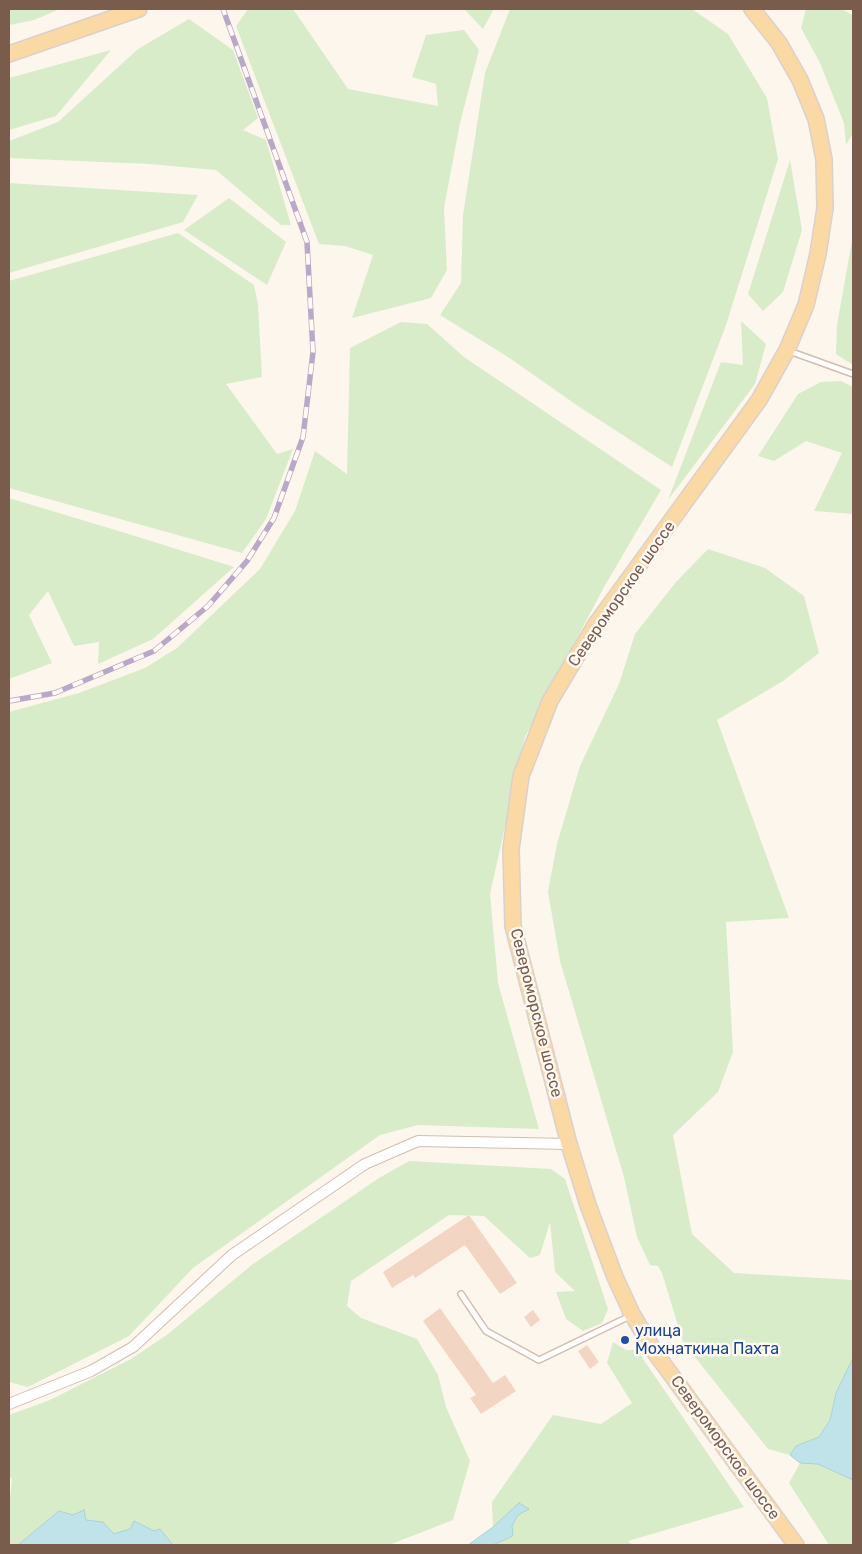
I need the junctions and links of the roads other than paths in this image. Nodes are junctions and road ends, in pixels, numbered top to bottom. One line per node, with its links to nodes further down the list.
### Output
1 (138, 9): 3 (main road)
2 (752, 9): 4 (main road, Североморское шоссе)
3 (9, 54)
4 (787, 350): 5 (lane); 6 (main road, Североморское шоссе)
5 (853, 374)
6 (569, 1144): 8 (main road, Североморское шоссе); 9 (street)
7 (461, 1294): 8 (lane)
8 (632, 1314): 10 (main road, Североморское шоссе)
9 (9, 1404)
10 (796, 1545)

